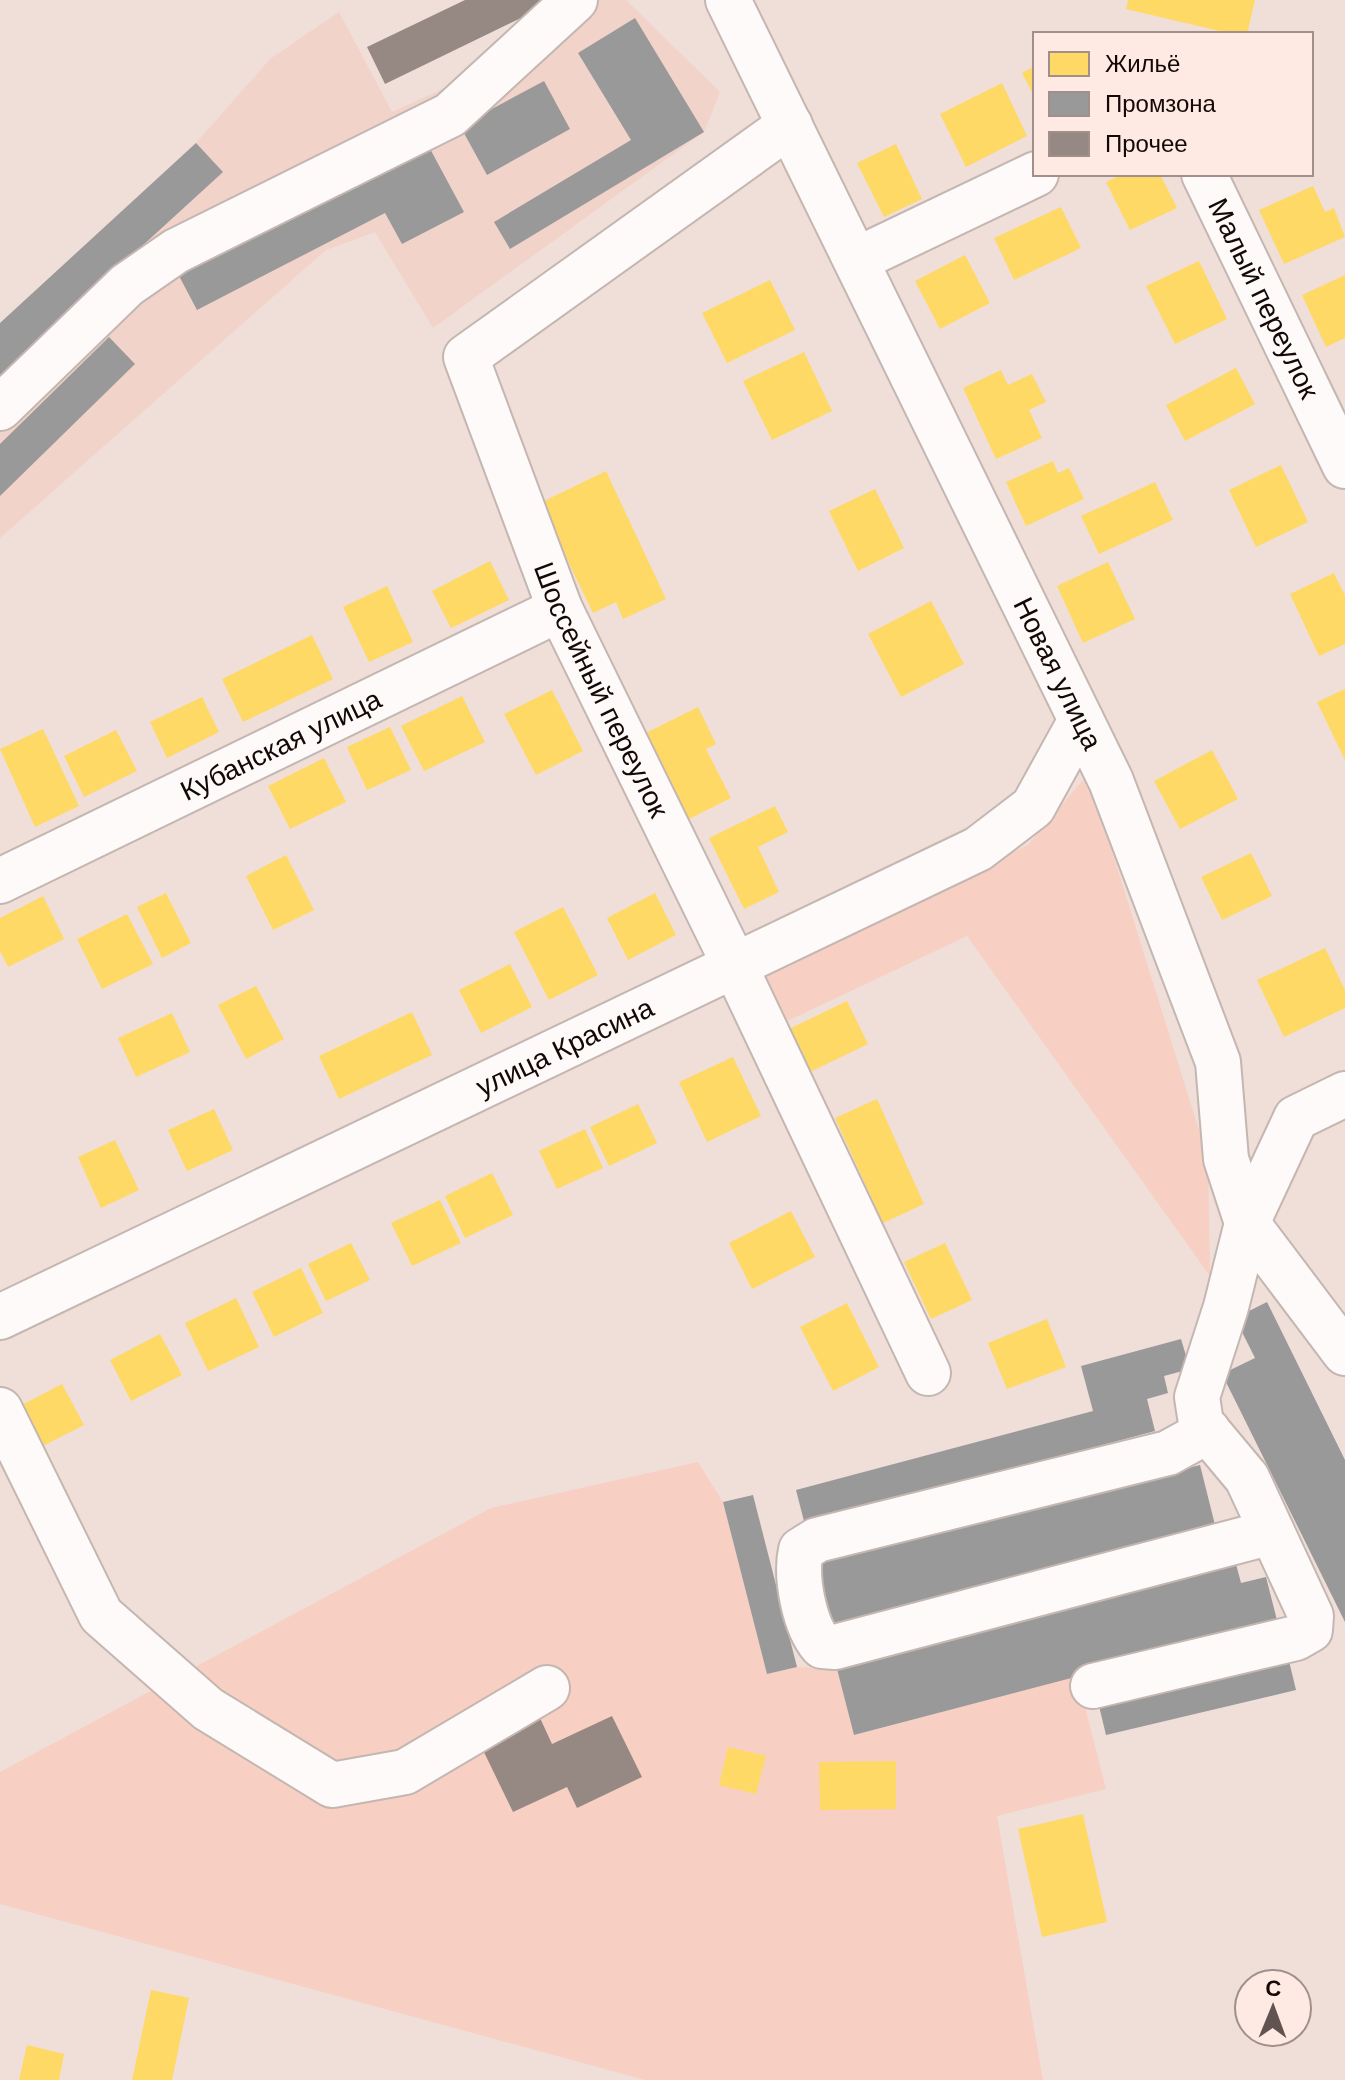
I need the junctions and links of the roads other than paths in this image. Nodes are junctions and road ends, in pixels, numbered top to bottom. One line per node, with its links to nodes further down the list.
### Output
1 (575, 0): 7 (street)
2 (728, 0): 3 (street, Новая улица)
3 (790, 125): 6 (street, Новая улица); 9 (street, Шоссейный переулок)
4 (1033, 175): 6 (street)
5 (1205, 176): 8 (street, Малый переулок)
6 (856, 260): 10 (street, Новая улица)
7 (0, 408)
8 (1345, 466)
9 (560, 609): 11 (street, Кубанская улица); 12 (street, Шоссейный переулок)
10 (1081, 720): 12 (street, улица Красина); 14 (street, Новая улица)
11 (0, 881)
12 (734, 964): 15 (street, улица Красина); 17 (street, Шоссейный переулок)
13 (1345, 1094): 14 (street)
14 (1247, 1223): 16 (street, Новая улица); 19 (street)
15 (0, 1317)
16 (1345, 1353)
17 (928, 1373)
18 (0, 1410): 22 (street)
19 (1208, 1431): 20 (street); 20 (street)
20 (1272, 1532): 21 (street)
21 (1093, 1686)
22 (547, 1688)

